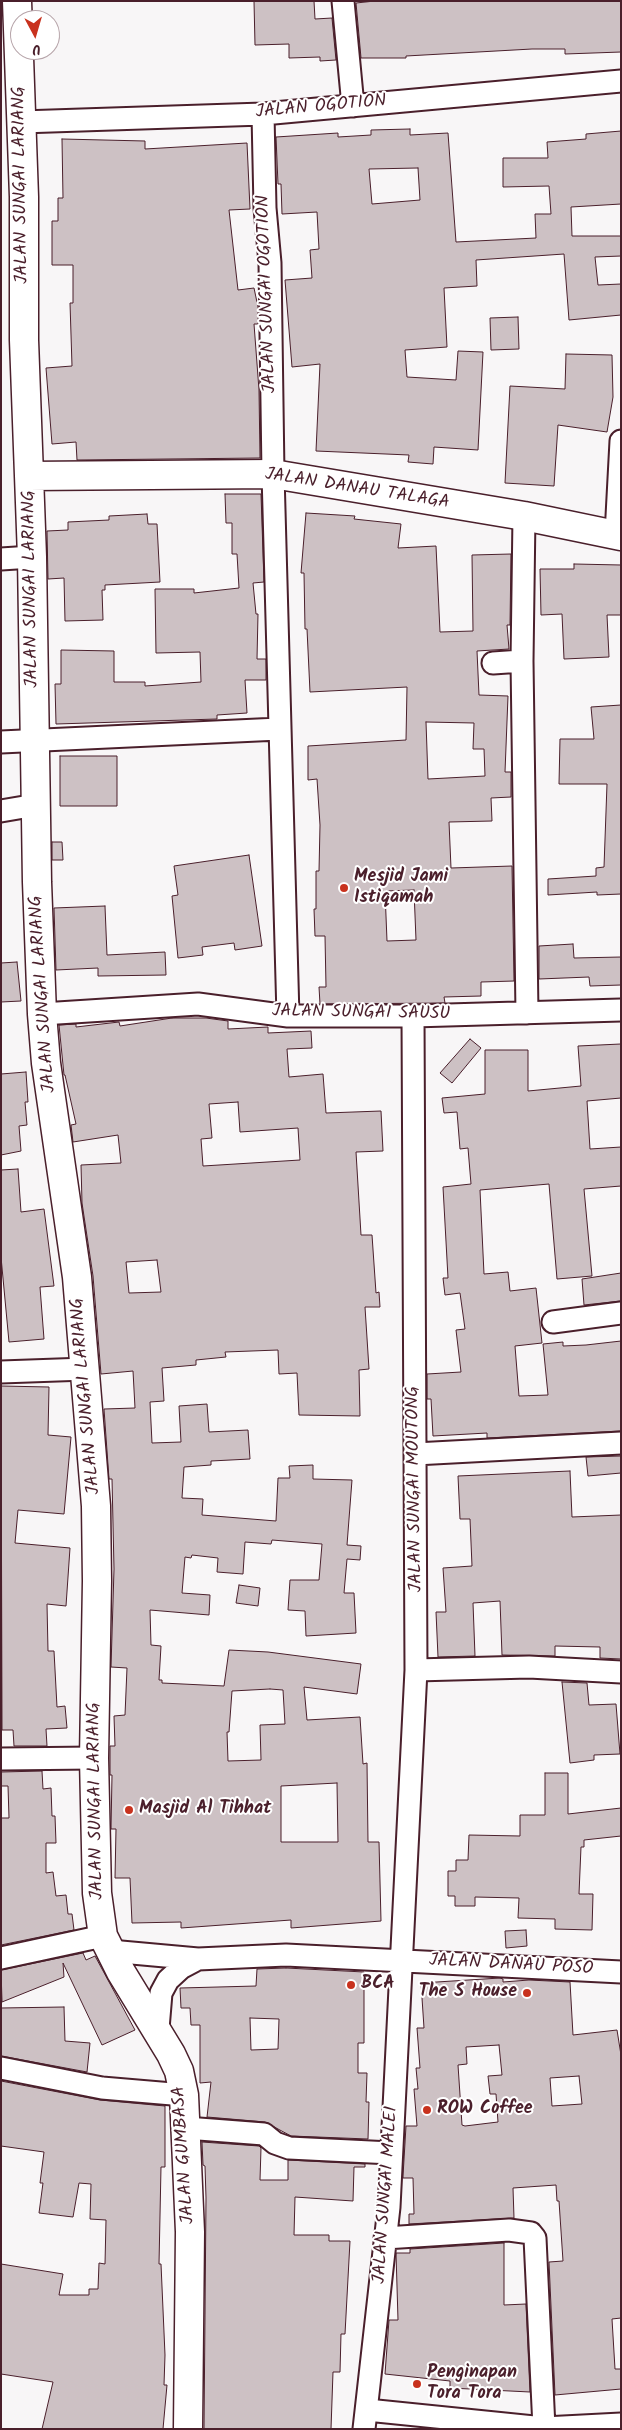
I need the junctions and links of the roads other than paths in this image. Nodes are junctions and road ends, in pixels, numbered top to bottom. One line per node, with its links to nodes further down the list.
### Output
1 (17, 1): 6 (street, JALAN SUNGAI LARIANG)
2 (343, 1): 4 (street)
3 (621, 81): 4 (street, JALAN OGOTION)
4 (353, 106): 5 (street, JALAN OGOTION)
5 (263, 114): 6 (street, JALAN OGOTION); 8 (street, JALAN SUNGAI OGOTION)
6 (21, 122): 9 (street, JALAN SUNGAI LARIANG)
7 (621, 441): 11 (street)
8 (273, 474): 9 (street, JALAN DANAU TALAGA); 10 (street, JALAN DANAU TALAGA); 16 (street, JALAN SUNGAI OGOTION)
9 (30, 476): 12 (street, JALAN SUNGAI LARIANG)
10 (524, 516): 11 (street, JALAN DANAU TALAGA); 14 (street)
11 (618, 535)
12 (32, 557): 13 (street); 17 (street, JALAN SUNGAI LARIANG)
13 (1, 558)
14 (522, 661): 15 (street); 22 (street)
15 (493, 663)
16 (279, 729): 17 (street); 24 (street, JALAN SUNGAI OGOTION)
17 (36, 741): 18 (street); 19 (street, JALAN SUNGAI LARIANG)
18 (1, 742)
19 (36, 805): 20 (street); 23 (street, JALAN SUNGAI LARIANG)
20 (1, 811)
21 (621, 1010): 22 (street, JALAN SUNGAI SAUSU)
22 (527, 1013): 25 (street, JALAN SUNGAI SAUSU)
23 (42, 1014): 24 (street, JALAN SUNGAI SAUSU); 28 (street, JALAN SUNGAI LARIANG)
24 (288, 1016): 25 (street, JALAN SUNGAI SAUSU)
25 (413, 1016): 31 (street, JALAN SUNGAI MOUTONG)
26 (621, 1313): 27 (street)
27 (553, 1322)
28 (86, 1369): 29 (street); 34 (street, JALAN SUNGAI LARIANG)
29 (1, 1372)
30 (621, 1443): 31 (street)
31 (415, 1454): 32 (street, JALAN SUNGAI MOUTONG)
32 (416, 1670): 33 (street); 39 (street, JALAN SUNGAI MOUTONG)
33 (621, 1672)
34 (94, 1758): 35 (street); 36 (street, JALAN SUNGAI LARIANG)
35 (1, 1759)
36 (106, 1943): 37 (street); 38 (street); 41 (street, JALAN SUNGAI LARIANG)
37 (1, 1958)
38 (198, 1959): 39 (street); 41 (street)
39 (402, 1962): 40 (street, JALAN DANAU POSO); 45 (street, JALAN SUNGAI MALEI)
40 (621, 1972)
41 (158, 2029): 43 (street, JALAN GUMBASA)
42 (1, 2068): 43 (street)
43 (184, 2095): 44 (street, JALAN GUMBASA)
44 (186, 2128): 45 (street); 50 (street, JALAN GUMBASA)
45 (391, 2153): 46 (street, JALAN SUNGAI MALEI)
46 (385, 2238): 47 (street, JALAN SUNGAI MALEI); 49 (street)
47 (366, 2420): 49 (street)
48 (621, 2424): 49 (street)
49 (544, 2428)
50 (188, 2429)

